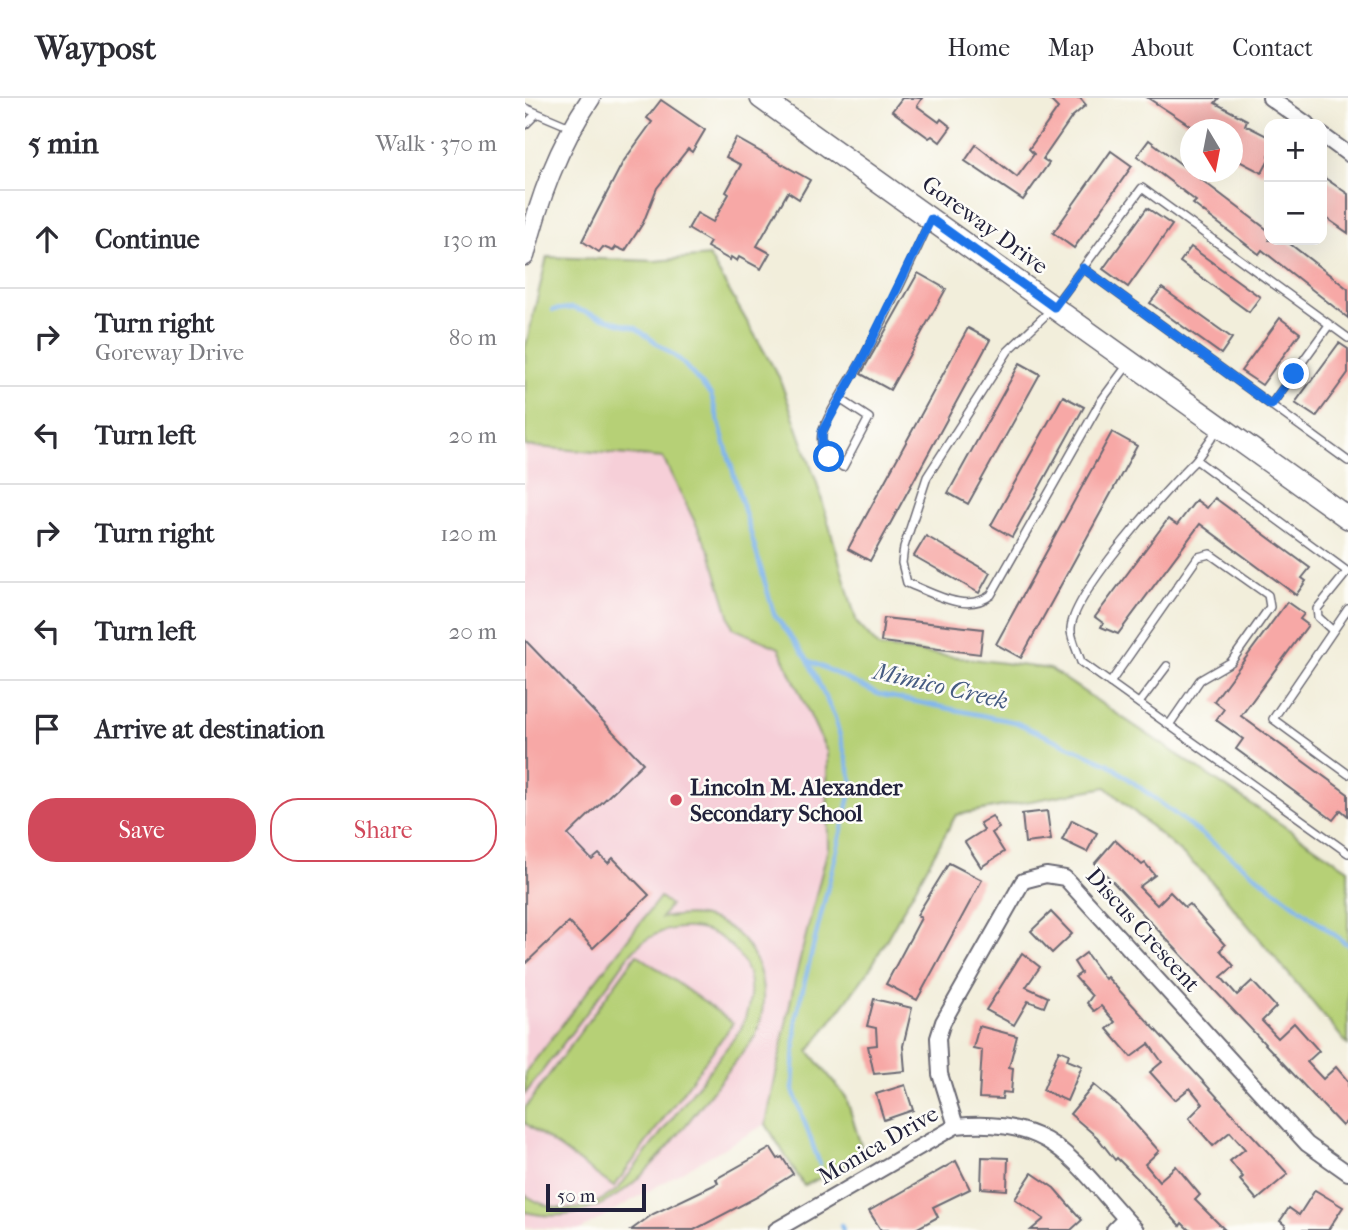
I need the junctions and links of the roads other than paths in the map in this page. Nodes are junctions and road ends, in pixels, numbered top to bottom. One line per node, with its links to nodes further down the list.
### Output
1 (591, 98): 8 (street)
2 (761, 98): 11 (main road, Goreway Drive)
3 (1270, 98): 6 (street)
4 (525, 108): 5 (lane)
5 (536, 114): 7 (lane); 8 (lane)
6 (1300, 119)
7 (525, 125)
8 (571, 128): 12 (street)
9 (1327, 139): 10 (street)
10 (1348, 154)
11 (931, 219): 14 (main road, Goreway Drive); 18 (lane)
12 (525, 253)
13 (1083, 268): 14 (lane); 15 (lane); 19 (lane)
14 (1054, 307): 17 (main road, Goreway Drive); 17 (lane)
15 (1329, 325): 16 (lane); 19 (lane)
16 (1348, 338)
17 (1129, 362): 20 (main road, Goreway Drive)
18 (841, 399): 18 (lane)
19 (1271, 405): 22 (lane)
20 (1220, 425): 21 (lane); 23 (main road, Goreway Drive)
21 (1196, 460): 24 (lane); 28 (lane)
22 (1348, 461)
23 (1348, 518)
24 (1348, 572): 26 (lane)
25 (1348, 609): 26 (lane)
26 (1332, 630): 31 (lane)
27 (1167, 666): 29 (lane)
28 (1110, 682): 29 (lane); 30 (lane)
29 (1139, 703): 30 (lane)
30 (1169, 725): 32 (lane)
31 (1348, 774)
32 (1348, 853)
33 (956, 1126): 34 (street, Discus Crescent); 35 (street, Monica Drive); 36 (street, Monica Drive)
34 (1348, 1173)
35 (1125, 1219): 37 (street); 38 (street, Monica Drive)
36 (776, 1230)
37 (1114, 1230)
38 (1136, 1230)

